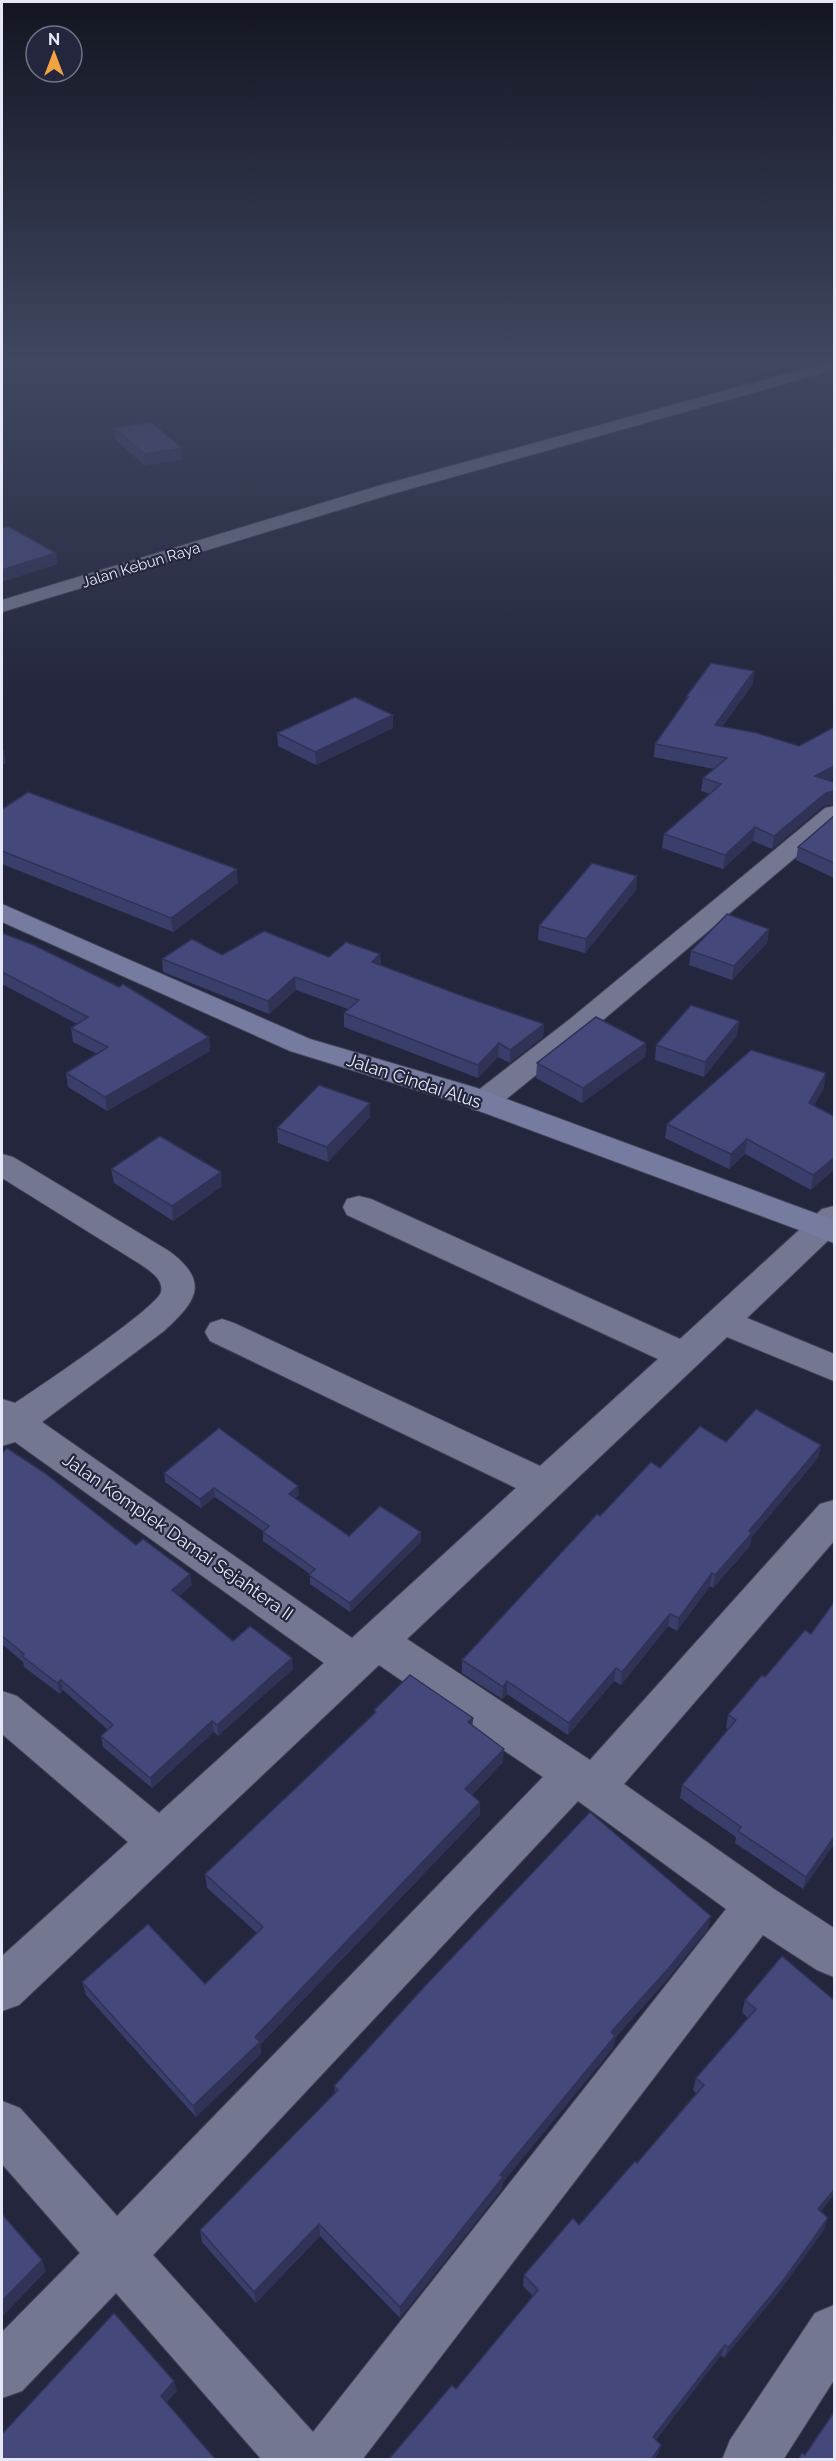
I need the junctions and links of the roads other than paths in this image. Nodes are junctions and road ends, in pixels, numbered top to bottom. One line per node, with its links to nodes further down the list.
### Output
1 (433, 477): 2 (street, Jalan Kebun Raya)
2 (2, 606)
3 (834, 813): 5 (street)
4 (2, 912): 5 (street, Jalan Cindai Alus)
5 (483, 1102): 8 (street, Jalan Cindai Alus)
6 (2, 1164): 13 (street)
7 (359, 1207): 11 (street)
8 (831, 1226): 9 (street)
9 (722, 1321): 11 (street); 12 (street)
10 (222, 1332): 14 (street)
11 (685, 1356): 14 (street)
12 (834, 1368)
13 (6, 1422): 16 (street, Jalan Komplek Damai Sejahtera II)
14 (545, 1485): 16 (street)
15 (834, 1515): 18 (street)
16 (365, 1651): 18 (street, Jalan Komplek Damai Sejahtera II); 19 (street)
17 (2, 1709): 19 (street)
18 (584, 1780): 20 (street, Jalan Komplek Damai Sejahtera II); 24 (street)
19 (160, 1841): 22 (street)
20 (758, 1905): 21 (street, Jalan Komplek Damai Sejahtera II); 28 (street)
21 (830, 1943)
22 (2, 1988)
23 (2, 2126): 24 (street)
24 (117, 2254): 26 (street); 27 (street)
25 (834, 2331): 29 (street)
26 (2, 2371)
27 (300, 2460)
28 (327, 2460)
29 (750, 2460)

